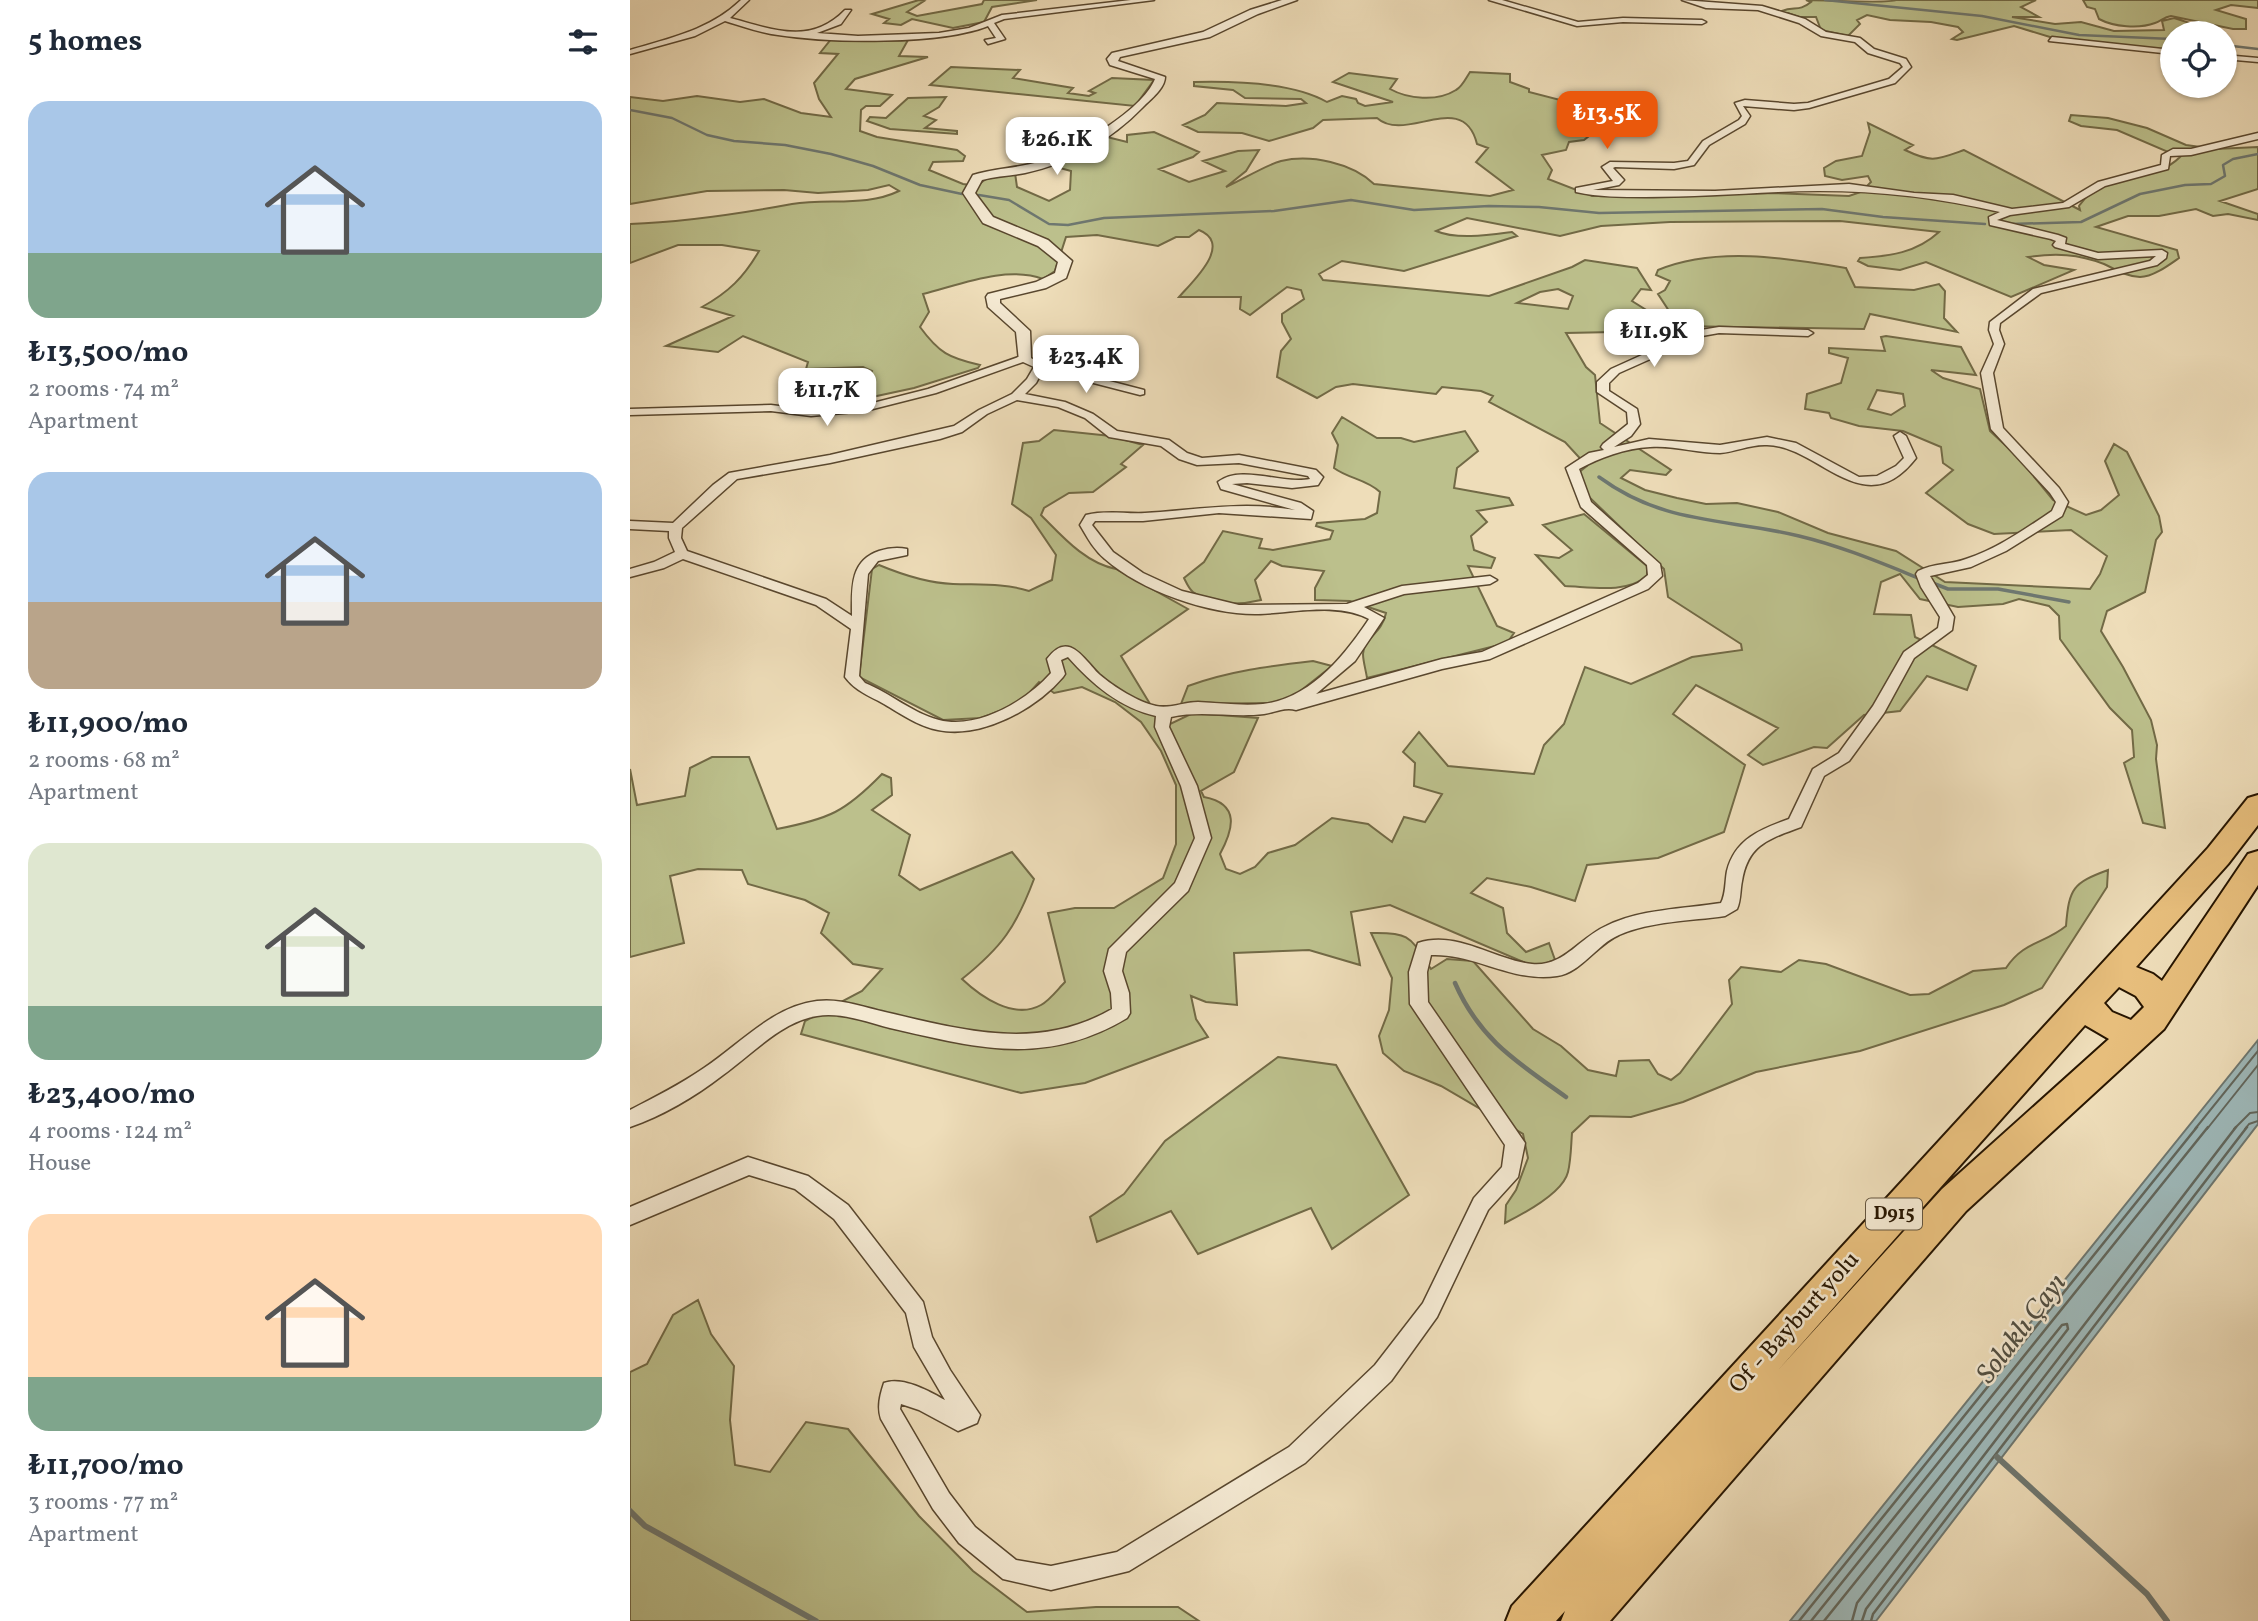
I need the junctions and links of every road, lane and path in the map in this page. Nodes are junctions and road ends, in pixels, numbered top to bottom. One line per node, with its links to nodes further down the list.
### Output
1 (745, 0): 7 (street)
2 (1150, 0): 8 (street)
3 (1292, 0): 20 (street)
4 (1493, 0): 9 (street)
5 (1686, 0): 18 (street)
6 (848, 12): 10 (street)
7 (725, 19): 10 (street); 14 (street)
8 (989, 21): 10 (street); 12 (street)
9 (1702, 22)
10 (805, 35)
11 (2052, 39): 13 (street)
12 (988, 42)
13 (2160, 51)
14 (630, 52)
15 (2237, 58): 16 (street)
16 (2258, 60)
17 (2258, 136): 18 (street)
18 (2014, 212): 44 (street)
19 (1808, 333): 26 (street)
20 (1024, 358): 21 (street); 24 (street)
21 (1040, 366): 22 (street); 23 (street)
22 (1140, 392)
23 (1016, 396): 28 (street); 33 (street)
24 (630, 412)
25 (1900, 436): 26 (street)
26 (1593, 456): 35 (street)
27 (630, 526): 28 (street)
28 (676, 527): 30 (street)
29 (902, 552): 34 (street)
30 (682, 554): 31 (street); 34 (street)
31 (630, 573)
32 (1490, 580): 33 (street)
33 (1347, 609): 35 (street)
34 (858, 627): 36 (street)
35 (1263, 709): 36 (street)
36 (1164, 713): 43 (street)
37 (2258, 805): 39 (highway, Of - Bayburt yolu / D915)
38 (2258, 862): 41 (highway, Of - Bayburt yolu / D915)
39 (2111, 972): 40 (highway, Of - Bayburt yolu / D915); 41 (highway)
40 (2084, 1003): 42 (highway); 45 (highway, Of - Bayburt yolu / D915)
41 (2161, 1008): 42 (highway, Of - Bayburt yolu / D915)
42 (2134, 1036): 46 (highway, Of - Bayburt yolu / D915)
43 (633, 1115)
44 (630, 1216)
45 (1527, 1621)
46 (1582, 1621)

